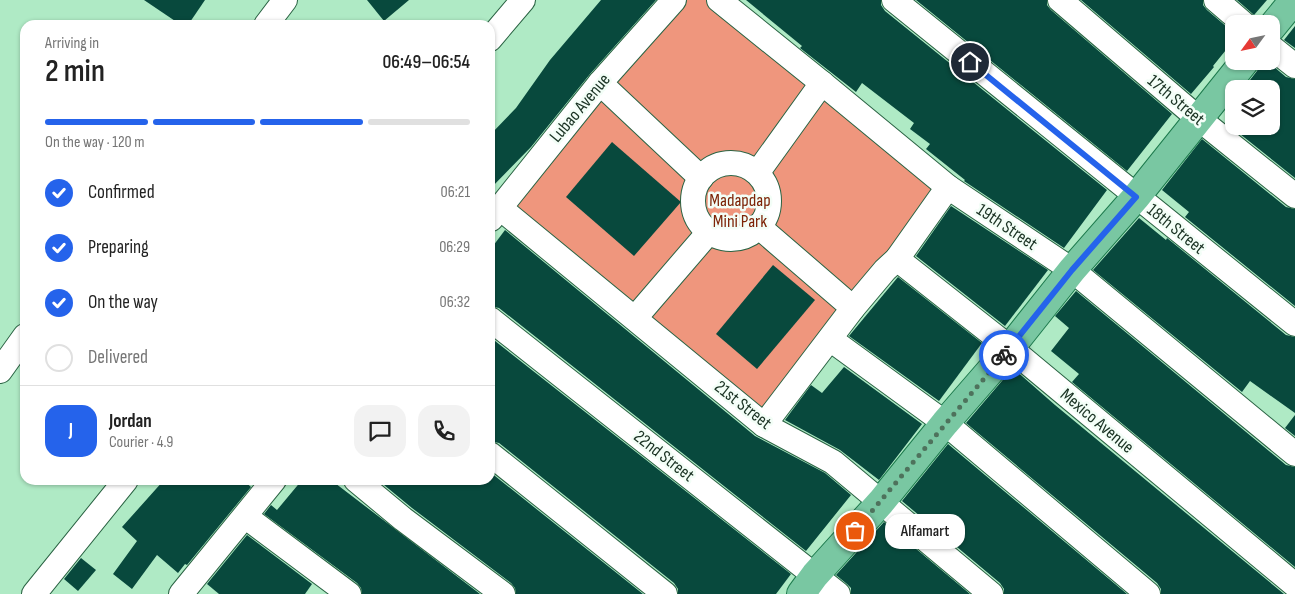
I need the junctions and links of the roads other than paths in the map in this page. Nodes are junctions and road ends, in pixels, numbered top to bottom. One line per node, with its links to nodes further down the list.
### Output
1 (285, 0): 11 (street)
2 (523, 0): 12 (street)
3 (674, 0): 17 (street, Lubao Avenue)
4 (718, 0): 16 (street, 19th Street)
5 (894, 0): 23 (street, 18th Street)
6 (1060, 0): 18 (street, 17th Street)
7 (1216, 0): 9 (street)
8 (1294, 0): 10 (main road)
9 (1234, 15)
10 (1280, 17)
11 (270, 20)
12 (495, 33)
13 (1280, 54): 14 (street)
14 (1295, 66)
15 (1238, 70): 18 (main road)
16 (822, 82): 19 (street); 21 (street, 19th Street)
17 (600, 83): 20 (street); 24 (street, Lubao Avenue)
18 (1199, 119): 22 (street, 17th Street); 23 (main road)
19 (758, 172): 20 (street); 25 (street)
20 (701, 178): 26 (street)
21 (948, 187): 27 (street); 28 (street, 19th Street)
22 (1295, 196)
23 (1136, 197): 28 (main road); 32 (street, 18th Street)
24 (495, 214): 30 (street, 21st Street)
25 (758, 226): 26 (street); 29 (street)
26 (709, 232): 30 (street)
27 (897, 259): 29 (street); 35 (street, Mexico Avenue)
28 (1072, 270): 35 (main road); 39 (street, 19th Street)
29 (853, 308): 33 (street)
30 (635, 318): 38 (street, 21st Street)
31 (495, 323): 46 (street, 22nd Street)
32 (1295, 324)
33 (830, 339): 37 (street); 38 (street)
34 (20, 343): 36 (street)
35 (1010, 348): 37 (main road); 47 (street, Mexico Avenue)
36 (0, 371)
37 (945, 423): 44 (main road); 55 (street)
38 (764, 425): 44 (street, 21st Street)
39 (1295, 454)
40 (495, 458): 52 (street)
41 (122, 485): 49 (street)
42 (270, 485): 45 (street)
43 (362, 485): 51 (street)
44 (881, 502): 46 (main road); 54 (street, 21st Street)
45 (246, 517): 48 (street); 50 (street)
46 (808, 585): 53 (street, 22nd Street)
47 (1295, 585)
48 (186, 592)
49 (34, 594)
50 (349, 594)
51 (503, 594)
52 (666, 594)
53 (838, 594)
54 (991, 594)
55 (1148, 594)

